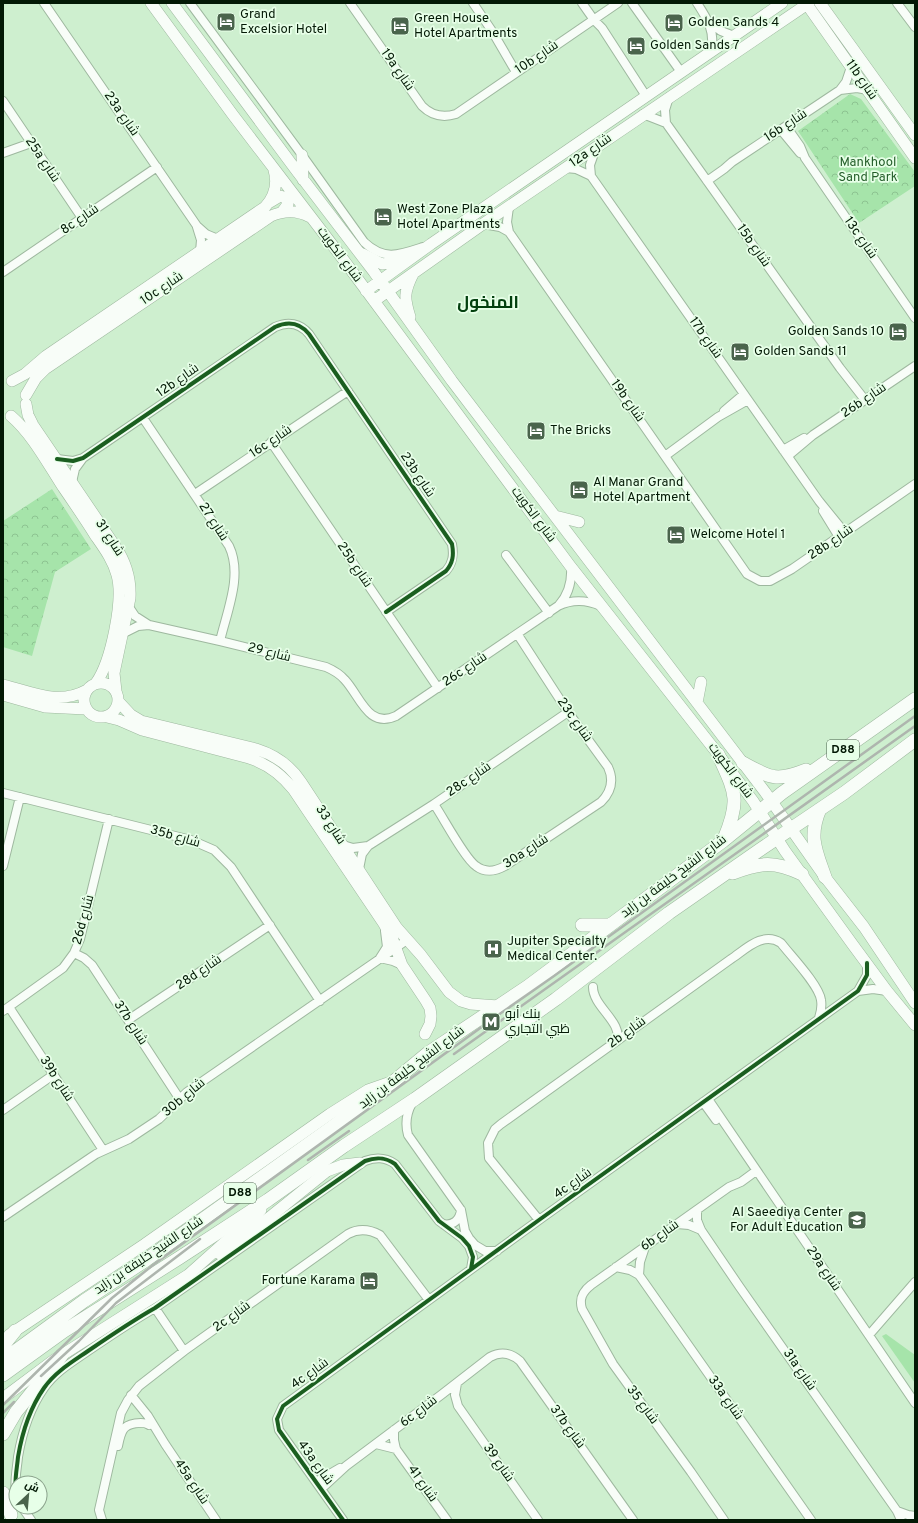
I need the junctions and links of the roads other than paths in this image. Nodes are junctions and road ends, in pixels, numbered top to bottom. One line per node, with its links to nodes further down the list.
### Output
1 (44, 3): 47 (street, 23a شارع)
2 (151, 3): 36 (street, شارع الكويت)
3 (172, 3): 50 (street, شارع الكويت)
4 (190, 3): 46 (street)
5 (350, 3): 33 (street, 19a شارع)
6 (473, 3): 26 (street)
7 (582, 3): 19 (street)
8 (589, 3): 19 (street)
9 (618, 3): 19 (street, 10b شارع)
10 (632, 3): 27 (street)
11 (697, 3): 21 (street)
12 (782, 3): 23 (street, 12a شارع)
13 (820, 3): 18 (street, 11b شارع)
14 (828, 3): 18 (street)
15 (897, 3): 22 (street)
16 (807, 4): 17 (street, 12a شارع); 20 (street, 11b شارع)
17 (793, 14): 20 (street); 31 (street, 12a شارع)
18 (830, 17): 35 (street, 11b شارع)
19 (596, 18): 26 (street, 10b شارع); 30 (street)
20 (816, 18): 25 (street, 11b شارع)
21 (710, 23): 23 (street); 24 (street)
22 (915, 27)
23 (734, 36): 24 (street, 12a شارع)
24 (712, 50): 27 (street, 12a شارع)
25 (851, 67): 28 (street, 16b شارع); 29 (street, 11b شارع)
26 (519, 70): 33 (street, 10b شارع)
27 (681, 72): 30 (street, 12a شارع)
28 (840, 90): 29 (street, 16b شارع); 39 (street, 16b شارع)
29 (868, 90): 41 (street, 11b شارع)
30 (646, 96): 63 (street, 12a شارع)
31 (669, 97): 34 (street, 12a شارع); 38 (street)
32 (3, 101): 42 (street, 25a شارع)
33 (456, 114)
34 (643, 114): 38 (street); 43 (street, 12a شارع)
35 (901, 114): 37 (street); 40 (street, 11b شارع)
36 (233, 115): 49 (street, شارع الكويت); 50 (street)
37 (915, 120)
38 (666, 123): 52 (street, 15b شارع)
39 (784, 128): 52 (street, 16b شارع); 72 (street, 13c شارع)
40 (915, 134): 41 (street)
41 (904, 141): 45 (street, 11b شارع)
42 (31, 143): 44 (street); 57 (street, 25a شارع)
43 (596, 148): 48 (street, 12a شارع); 51 (street)
44 (3, 153)
45 (914, 153)
46 (302, 155): 53 (street); 63 (street)
47 (157, 167): 57 (street, 8c شارع); 60 (street, 23a شارع)
48 (566, 168): 51 (street); 55 (street, 12a شارع)
49 (274, 169): 54 (street); 58 (street, شارع الكويت)
50 (296, 170): 53 (street, شارع الكويت)
51 (591, 176): 78 (street, 17b شارع)
52 (705, 178): 80 (street, 15b شارع)
53 (304, 180): 64 (street, شارع الكويت)
54 (270, 202): 56 (street); 62 (street, 10c شارع)
55 (509, 207): 59 (street, 12a شارع); 61 (street)
56 (282, 212): 58 (street, 10c شارع); 79 (street, 10c شارع)
57 (82, 218): 67 (street, 8c شارع)
58 (312, 218): 69 (street, شارع الكويت)
59 (483, 224): 61 (street); 68 (street, 12a شارع)
60 (197, 226): 62 (street, 23a شارع); 65 (street, 23a شارع)
61 (509, 232): 84 (street, 19b شارع)
62 (218, 239): 65 (street, 10c شارع)
63 (431, 244): 66 (street, 12a شارع)
64 (358, 251): 66 (street); 69 (street, شارع الكويت)
65 (200, 252): 76 (street, 10c شارع)
66 (408, 261): 69 (street, 12a شارع)
67 (3, 272)
68 (413, 273): 70 (street, 12a شارع); 73 (street)
69 (373, 286): 70 (street, شارع الكويت); 71 (street, شارع الكويت)
70 (388, 291): 71 (street, 12a شارع); 73 (street, شارع الكويت)
71 (374, 301): 95 (street, شارع الكويت)
72 (915, 318)
73 (413, 327): 91 (street, شارع الكويت)
74 (309, 334): 77 (street, 23b شارع); 82 (street, 12b شارع)
75 (915, 366): 80 (street, 26b شارع)
76 (8, 382): 79 (street)
77 (348, 391): 83 (street, 16c شارع); 100 (street, 23b شارع)
78 (746, 397): 84 (street); 85 (street, 17b شارع)
79 (26, 399): 81 (street); 87 (street, شارع 31)
80 (862, 401): 85 (street, 26b شارع)
81 (7, 415): 108 (street, شارع 31)
82 (143, 418): 86 (street, 12b شارع); 90 (street, شارع 27)
83 (271, 442): 90 (street, 16c شارع); 100 (street, 25b شارع)
84 (664, 453): 96 (street, 19b شارع)
85 (785, 453): 93 (street, 17b شارع)
86 (83, 458): 87 (street, 12b شارع); 88 (street, 12b شارع)
87 (57, 459): 88 (street, شارع 31)
88 (72, 482): 99 (street, شارع 31)
89 (915, 484): 93 (street, 28b شارع)
90 (195, 494): 105 (street, شارع 27)
91 (555, 516): 92 (street); 113 (street, شارع الكويت)
92 (579, 522)
93 (842, 535): 96 (street, 28b شارع)
94 (506, 555): 101 (street)
95 (571, 567): 97 (street, 26c شارع); 98 (street, شارع الكويت)
96 (744, 570)
97 (558, 606): 98 (street, 26c شارع); 101 (street, 26c شارع)
98 (601, 606): 119 (street, شارع الكويت)
99 (129, 607): 102 (street, شارع 29); 103 (street, شارع 31)
100 (386, 612): 109 (street, 25b شارع)
101 (549, 613): 104 (street, 26c شارع)
102 (149, 625): 103 (street, شارع 29); 105 (street, شارع 29)
103 (124, 633): 111 (street, شارع 31)
104 (518, 635): 109 (street, 26c شارع); 115 (street, 23c شارع)
105 (220, 641): 116 (street, شارع 29)
106 (701, 682): 113 (street)
107 (3, 685): 108 (street)
108 (91, 687): 111 (street); 114 (street)
109 (438, 688): 116 (street, 26c شارع)
110 (3, 695): 114 (street)
111 (117, 696): 117 (street); 133 (street, شارع 33)
112 (915, 699): 121 (main road, شارع الشيخ خليفة بن زايد / D88)
113 (697, 703): 120 (street, شارع الكويت)
114 (86, 709): 117 (street)
115 (568, 712): 125 (street, 28c شارع); 126 (street, 23c شارع)
116 (369, 713)
117 (107, 717): 140 (street, شارع 33)
118 (915, 740): 127 (main road, شارع الشيخ خليفة بن زايد / D88)
119 (718, 754): 128 (street, شارع الكويت); 132 (main road)
120 (743, 763): 121 (main road); 124 (street, شارع الكويت)
121 (825, 763): 124 (main road, شارع الشيخ خليفة بن زايد / D88)
122 (3, 793): 123 (street, 35b شارع)
123 (20, 797): 129 (street, 35b شارع); 135 (street)
124 (772, 802): 128 (main road, شارع الشيخ خليفة بن زايد / D88); 130 (street, شارع الكويت)
125 (434, 804): 126 (street, 30a شارع); 134 (street, 28c شارع)
126 (596, 805)
127 (820, 809): 130 (main road, شارع الشيخ خليفة بن زايد / D88); 138 (main road)
128 (759, 811): 131 (street, شارع الكويت); 132 (main road, شارع الشيخ خليفة بن زايد / D88)
129 (109, 819): 141 (street, 35b شارع); 148 (street, 26d شارع)
130 (790, 830): 131 (main road, شارع الشيخ خليفة بن زايد / D88); 138 (street, شارع الكويت)
131 (777, 838): 137 (street, شارع الكويت); 139 (main road, شارع الشيخ خليفة بن زايد / D88)
132 (723, 841): 143 (main road, شارع الشيخ خليفة بن زايد / D88)
133 (343, 845): 134 (street); 136 (street, شارع 33)
134 (368, 846): 136 (street)
135 (3, 866)
136 (359, 869): 144 (street, شارع 33)
137 (802, 874): 139 (main road); 145 (street, شارع الكويت)
138 (825, 877): 147 (street, شارع الكويت)
139 (715, 880): 167 (main road, شارع الشيخ خليفة بن زايد / D88)
140 (384, 924): 146 (street, شارع 33); 149 (street)
141 (270, 925): 155 (street, 35b شارع); 160 (street, 28d شارع)
142 (582, 925): 143 (main road)
143 (608, 926): 157 (main road, شارع الشيخ خليفة بن زايد / D88)
144 (407, 940): 146 (street, 30b شارع); 157 (street, شارع 33)
145 (853, 945): 147 (street); 150 (street, شارع الكويت)
146 (396, 948): 149 (street, 30b شارع); 151 (street, شارع 33)
147 (878, 949): 156 (street, شارع الكويت)
148 (74, 953): 158 (street, 26d شارع); 160 (street, 37b شارع)
149 (380, 958): 151 (street); 155 (street, 30b شارع)
150 (867, 962): 153 (street, 4c شارع); 154 (street, شارع الكويت)
151 (402, 965): 162 (street, شارع 33)
152 (593, 987): 163 (street)
153 (858, 991): 154 (street); 159 (street, 4c شارع)
154 (887, 991): 161 (street, شارع الكويت)
155 (320, 1001): 166 (street, 30b شارع)
156 (915, 1003)
157 (498, 1006): 165 (main road, شارع الشيخ خليفة بن زايد / D88)
158 (6, 1009): 164 (street, 39b شارع)
159 (819, 1018): 163 (street, 2b شارع); 168 (street, 4c شارع)
160 (128, 1020): 166 (street, 37b شارع)
161 (915, 1026)
162 (425, 1034)
163 (617, 1041): 177 (street, 2b شارع)
164 (53, 1075): 169 (street); 170 (street, 39b شارع)
165 (393, 1082): 182 (street); 200 (main road, شارع الشيخ خليفة بن زايد / D88)
166 (180, 1098): 170 (street, 30b شارع)
167 (415, 1099): 173 (main road, شارع الشيخ خليفة بن زايد / D88); 174 (street)
168 (705, 1100): 172 (street, 29a شارع); 177 (street, 4c شارع)
169 (3, 1110)
170 (102, 1150): 176 (street, 30b شارع)
171 (360, 1163): 178 (street); 185 (street); 192 (street)
172 (755, 1169): 175 (street, 6b شارع); 194 (street, 29a شارع)
173 (268, 1200): 185 (street); 201 (main road, شارع الشيخ خليفة بن زايد / D88)
174 (461, 1210): 178 (street); 184 (street)
175 (697, 1210): 179 (street, 6b شارع); 181 (street, 31a شارع)
176 (3, 1217)
177 (539, 1220): 184 (street, 4c شارع)
178 (443, 1224): 187 (street)
179 (677, 1224): 181 (street); 183 (street, 6b شارع)
180 (152, 1228): 182 (street)
181 (701, 1230): 220 (street, 31a شارع)
182 (145, 1244): 193 (street)
183 (645, 1247): 186 (street, 6b شارع); 188 (street)
184 (497, 1251): 187 (street, 4c شارع)
185 (202, 1263): 198 (street)
186 (616, 1267): 188 (street); 190 (street, 6b شارع)
187 (471, 1269): 191 (street, 4c شارع)
188 (640, 1275): 230 (street, 33a شارع)
189 (915, 1282): 194 (street)
190 (591, 1285): 229 (street, شارع 35)
191 (429, 1300): 197 (street, 2c شارع); 208 (street, 4c شارع)
192 (155, 1308): 197 (street); 216 (street)
193 (15, 1331): 195 (street); 196 (main road)
194 (869, 1335): 206 (street, 29a شارع)
195 (3, 1339)
196 (3, 1346)
197 (184, 1351): 205 (street, 2c شارع)
198 (62, 1355): 204 (street); 211 (main road)
199 (490, 1357): 202 (street, 6c شارع); 228 (street, 37b شارع)
200 (3, 1360)
201 (3, 1375)
202 (457, 1383): 203 (street, 6c شارع); 207 (street)
203 (441, 1395): 207 (street, شارع 39); 210 (street, 6c شارع)
204 (3, 1398)
205 (129, 1398): 209 (street, 45a شارع); 212 (street, 45a شارع); 215 (street, 2c شارع)
206 (915, 1403)
207 (458, 1406): 227 (street, شارع 39)
208 (278, 1416): 217 (street, 43a شارع)
209 (150, 1425): 212 (street, 45a شارع); 215 (street)
210 (394, 1430): 213 (street, 6c شارع); 214 (street, شارع 41)
211 (3, 1434)
212 (165, 1444): 224 (street, 45a شارع)
213 (376, 1444): 214 (street); 217 (street, 6c شارع)
214 (396, 1449): 226 (street, شارع 41)
215 (107, 1474): 223 (street, 2c شارع)
216 (15, 1475)
217 (319, 1486): 225 (street, 43a شارع)
218 (3, 1493): 222 (main road)
219 (3, 1503): 222 (main road)
220 (897, 1510): 221 (street); 231 (street, 31a شارع)
221 (915, 1516)
222 (12, 1518)
223 (101, 1520)
224 (216, 1520)
225 (343, 1520)
226 (447, 1520)
227 (538, 1520)
228 (633, 1520)
229 (724, 1520)
230 (811, 1520)
231 (901, 1520)

